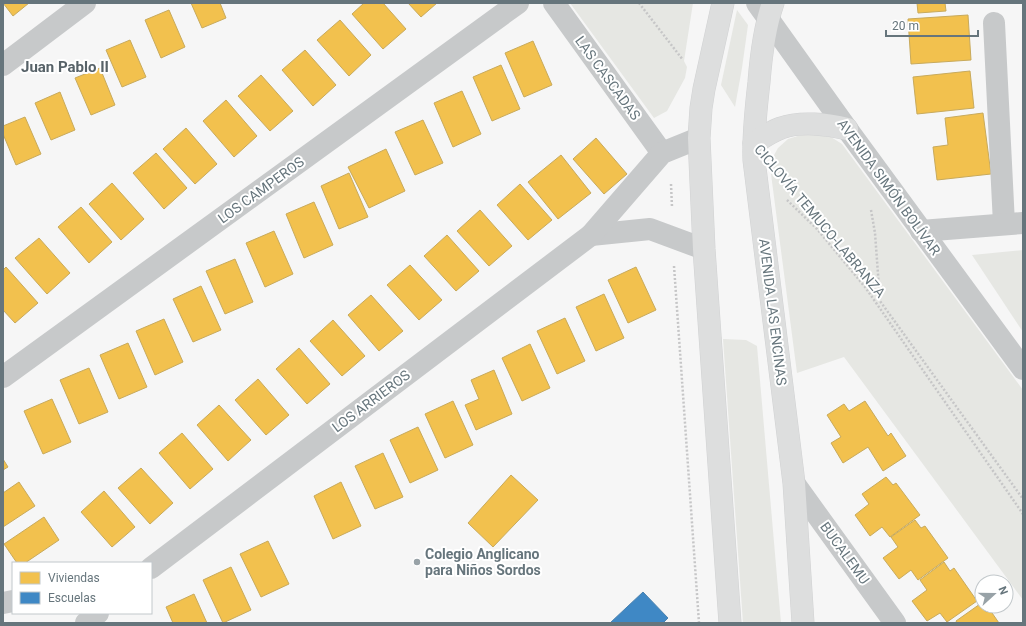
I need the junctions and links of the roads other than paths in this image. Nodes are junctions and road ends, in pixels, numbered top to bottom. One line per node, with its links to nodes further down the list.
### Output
1 (85, 3): 7 (street)
2 (518, 3): 17 (street, LOS CAMPEROS)
3 (554, 3): 11 (street, LAS CASCADAS)
4 (723, 3): 9 (main road)
5 (766, 8): 8 (street, AVENIDA SIMÓN BOLÍVAR); 10 (main road, AVENIDA LAS ENCINAS)
6 (994, 23): 12 (street)
7 (3, 65)
8 (847, 129): 10 (main road); 13 (street, AVENIDA SIMÓN BOLÍVAR)
9 (699, 138): 11 (street, LOS ARRIEROS); 15 (main road)
10 (754, 143): 18 (main road, AVENIDA LAS ENCINAS)
11 (662, 153): 14 (street, LOS ARRIEROS)
12 (1014, 223): 13 (street)
13 (921, 231): 16 (street, AVENIDA SIMÓN BOLÍVAR)
14 (591, 235): 15 (street); 19 (street, LOS ARRIEROS)
15 (704, 249): 22 (main road)
16 (1023, 369)
17 (3, 377)
18 (794, 483): 23 (main road, AVENIDA LAS ENCINAS); 24 (street, BUCALEMU)
19 (152, 567)
20 (97, 614): 21 (street)
21 (86, 623)
22 (730, 623)
23 (803, 623)
24 (895, 623)

